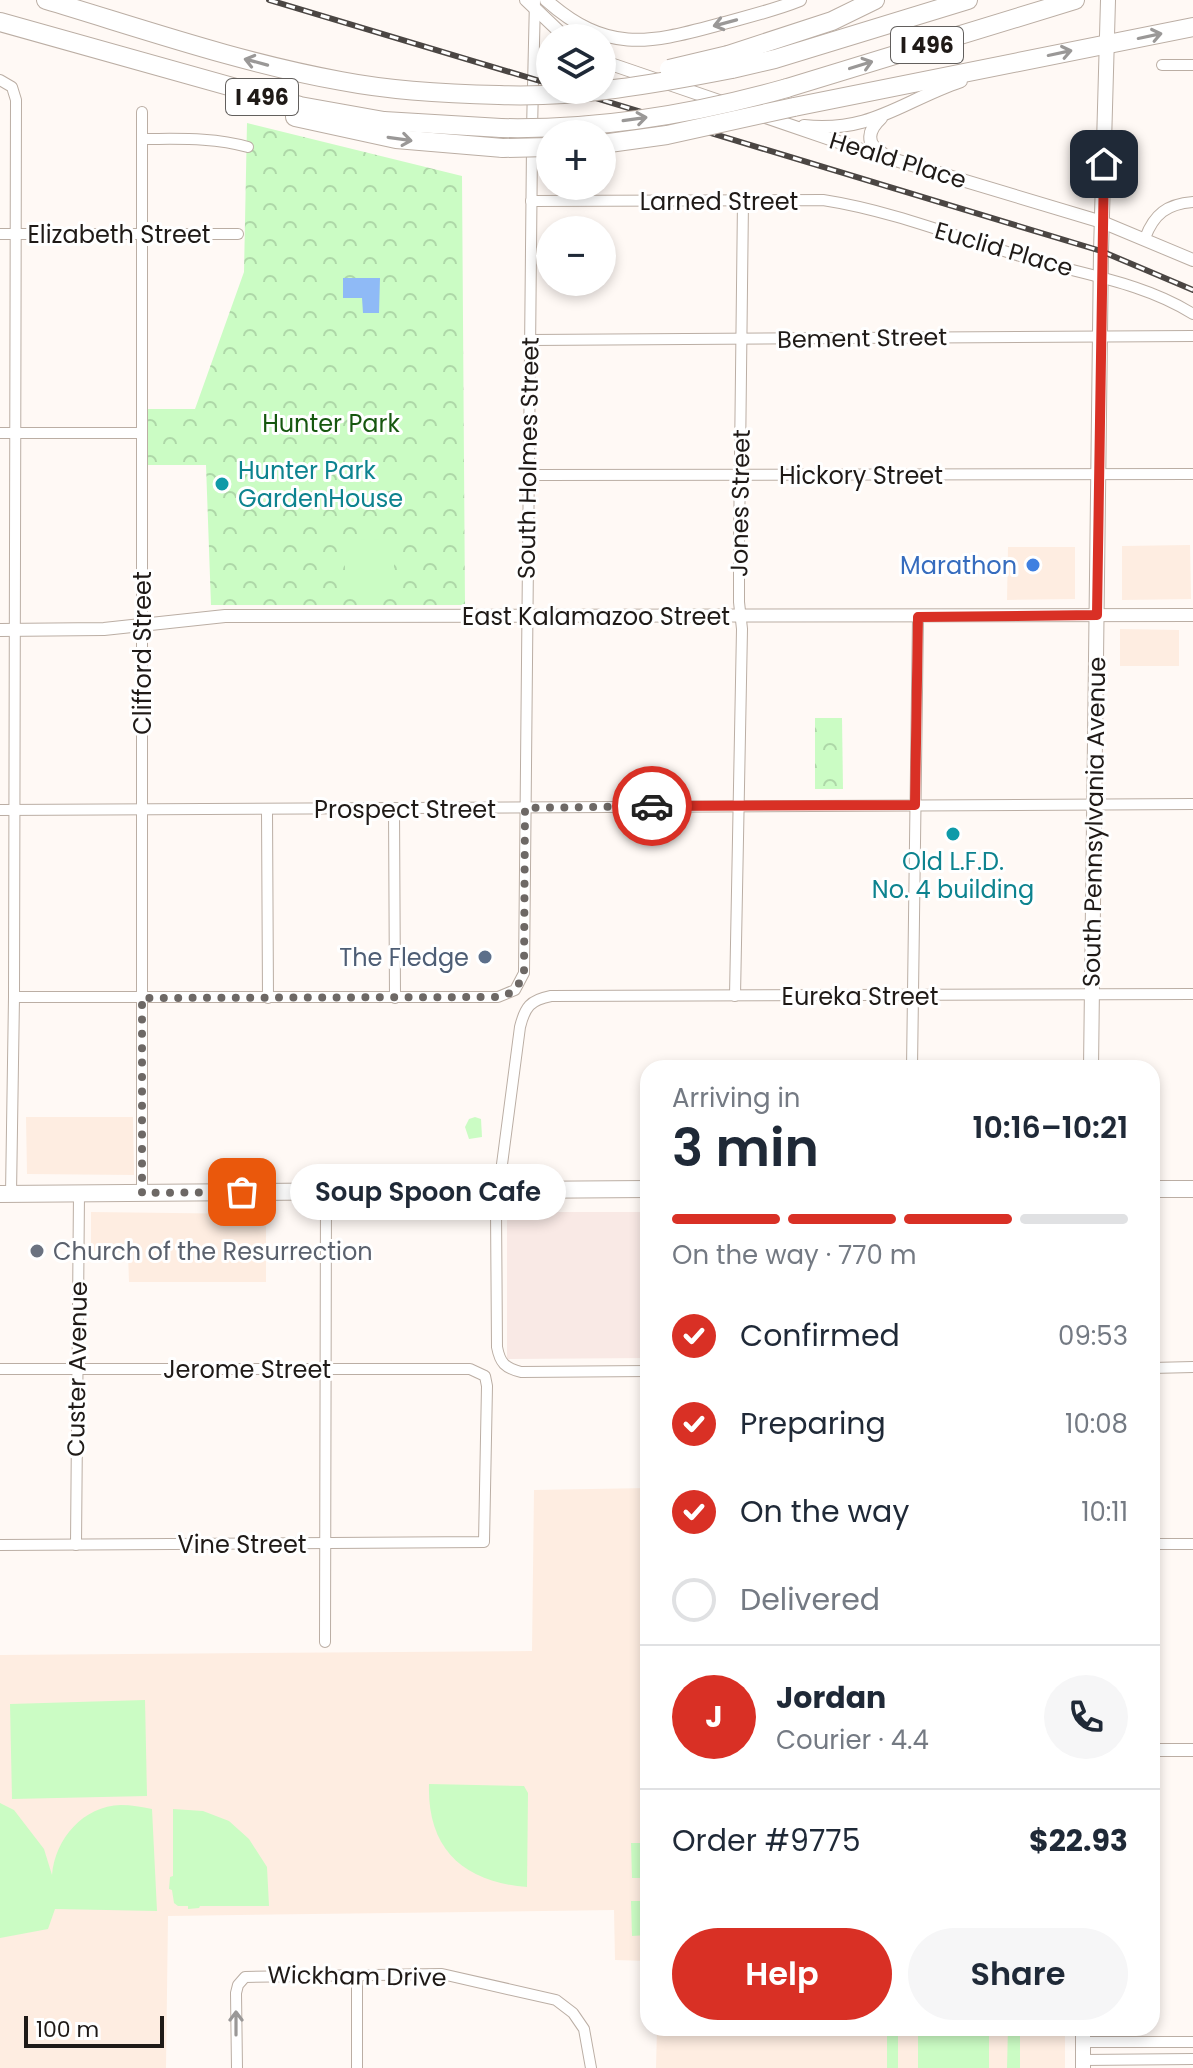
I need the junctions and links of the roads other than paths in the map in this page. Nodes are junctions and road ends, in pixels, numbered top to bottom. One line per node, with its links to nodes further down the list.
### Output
1 (46, 0): 22 (highway, I 496, one-way to 1)
2 (546, 0): 3 (street, one-way to 2)
3 (800, 0)
4 (875, 0): 14 (highway)
5 (968, 0): 14 (highway, I 496)
6 (1108, 0): 13 (main road, South Pennsylvania Avenue)
7 (1071, 1): 12 (highway, I 496, one-way to 7, bridge)
8 (532, 3): 10 (street); 31 (street, South Holmes Street)
9 (0, 22): 12 (highway, I 496)
10 (552, 24)
11 (1193, 27): 13 (highway, one-way to 11)
12 (30, 31): 29 (highway, one-way to 29, bridge)
13 (1107, 44): 15 (highway, one-way to 13); 35 (main road, South Pennsylvania Avenue)
14 (730, 62): 19 (highway, bridge); 22 (highway, I 496, bridge)
15 (1013, 64): 24 (street); 27 (highway, bridge)
16 (1162, 65): 17 (street)
17 (1193, 65)
18 (616, 66): 25 (street, Heald Place)
19 (616, 79)
20 (0, 80): 37 (street)
21 (536, 88): 22 (highway)
22 (501, 92)
23 (142, 112): 26 (street, Clifford Street)
24 (883, 116): 25 (street); 30 (street)
25 (778, 121): 30 (street, Heald Place)
26 (143, 139): 28 (street); 38 (street, Clifford Street)
27 (616, 142)
28 (248, 147)
29 (536, 147)
30 (889, 157): 35 (street, Heald Place)
31 (531, 201): 32 (street, Larned Street); 47 (street, South Holmes Street)
32 (743, 201): 34 (street, Larned Street); 46 (street, Jones Street)
33 (1193, 202): 40 (street)
34 (857, 206): 42 (street, Euclid Place)
35 (1102, 222): 40 (street, Heald Place); 42 (main road, South Pennsylvania Avenue)
36 (0, 234): 37 (street, Elizabeth Street)
37 (15, 234): 38 (street, Elizabeth Street); 49 (street)
38 (143, 234): 39 (street, Elizabeth Street); 50 (street, Clifford Street)
39 (238, 234)
40 (1145, 238): 41 (street, Heald Place)
41 (1193, 260)
42 (1101, 277): 43 (street, Euclid Place); 44 (main road, South Pennsylvania Avenue)
43 (1193, 314)
44 (1100, 336): 45 (street, Bement Street); 46 (street, Bement Street); 54 (main road, South Pennsylvania Avenue)
45 (1193, 336)
46 (742, 339): 47 (street, Bement Street); 53 (street, Jones Street)
47 (530, 340): 52 (street, South Holmes Street)
48 (0, 433): 49 (street)
49 (15, 433): 50 (street); 62 (street)
50 (142, 433): 60 (street, Clifford Street)
51 (1193, 474): 54 (street, Hickory Street)
52 (529, 475): 53 (street, Hickory Street); 58 (street, South Holmes Street)
53 (740, 475): 54 (street, Hickory Street); 57 (street, Jones Street)
54 (1099, 475): 55 (main road, South Pennsylvania Avenue)
55 (1097, 615): 56 (street, East Kalamazoo Street); 59 (street, East Kalamazoo Street); 63 (main road, South Pennsylvania Avenue)
56 (1193, 615)
57 (740, 616): 58 (street, East Kalamazoo Street); 59 (street, East Kalamazoo Street); 66 (street, Jones Street)
58 (526, 617): 60 (street, East Kalamazoo Street); 67 (street, South Holmes Street)
59 (918, 617): 65 (street)
60 (142, 626): 62 (street, East Kalamazoo Street); 71 (street, Clifford Street)
61 (0, 630): 62 (street, East Kalamazoo Street)
62 (14, 630): 70 (street)
63 (1094, 804): 64 (street, Prospect Street); 65 (street, Prospect Street); 73 (main road, South Pennsylvania Avenue)
64 (1193, 804)
65 (915, 805): 66 (street, Prospect Street); 75 (street)
66 (739, 806): 67 (street, Prospect Street); 76 (street, Jones Street)
67 (525, 808): 68 (street, Prospect Street); 80 (street, South Holmes Street)
68 (394, 809): 72 (street, Prospect Street); 80 (street)
69 (0, 810): 70 (street, Prospect Street)
70 (14, 810): 71 (street, Prospect Street); 77 (street)
71 (142, 810): 72 (street, Prospect Street); 78 (street, Clifford Street)
72 (267, 810): 79 (street)
73 (1092, 994): 74 (street, Eureka Street); 75 (street, Eureka Street); 82 (main road, South Pennsylvania Avenue)
74 (1193, 994)
75 (912, 995): 76 (street, Eureka Street); 81 (street)
76 (735, 996): 86 (street, Eureka Street)
77 (14, 997): 78 (street); 90 (street)
78 (142, 998): 79 (street); 89 (street, Clifford Street)
79 (268, 998): 80 (street)
80 (395, 998)
81 (912, 1060)
82 (1091, 1060)
83 (640, 1189): 86 (main road)
84 (1160, 1189): 85 (main road)
85 (1193, 1189)
86 (498, 1190): 87 (main road); 96 (street)
87 (326, 1192): 89 (main road); 95 (street)
88 (79, 1193): 89 (main road); 90 (main road); 94 (street, Custer Avenue)
89 (142, 1193)
90 (5, 1194)
91 (1193, 1367): 92 (street)
92 (1160, 1368)
93 (0, 1369): 94 (street, Jerome Street)
94 (77, 1369): 95 (street, Jerome Street); 102 (street, Custer Avenue)
95 (326, 1369): 97 (street, Jerome Street); 98 (street)
96 (640, 1371)
97 (484, 1542): 98 (street, Vine Street)
98 (325, 1544): 102 (street, Vine Street); 103 (street)
99 (1160, 1544): 100 (street)
100 (1193, 1544)
101 (0, 1545): 102 (street, Vine Street)
102 (76, 1545)
103 (325, 1642)
104 (1160, 1750): 105 (street)
105 (1193, 1750)
106 (357, 1975): 112 (street, Wickham Drive, one-way to 106); 113 (street); 114 (street, Wickham Drive)
107 (1083, 2036): 111 (main road)
108 (1099, 2036): 109 (street)
109 (1193, 2042)
110 (1193, 2059): 111 (street)
111 (1083, 2064)
112 (237, 2068)
113 (357, 2068)
114 (591, 2068)

